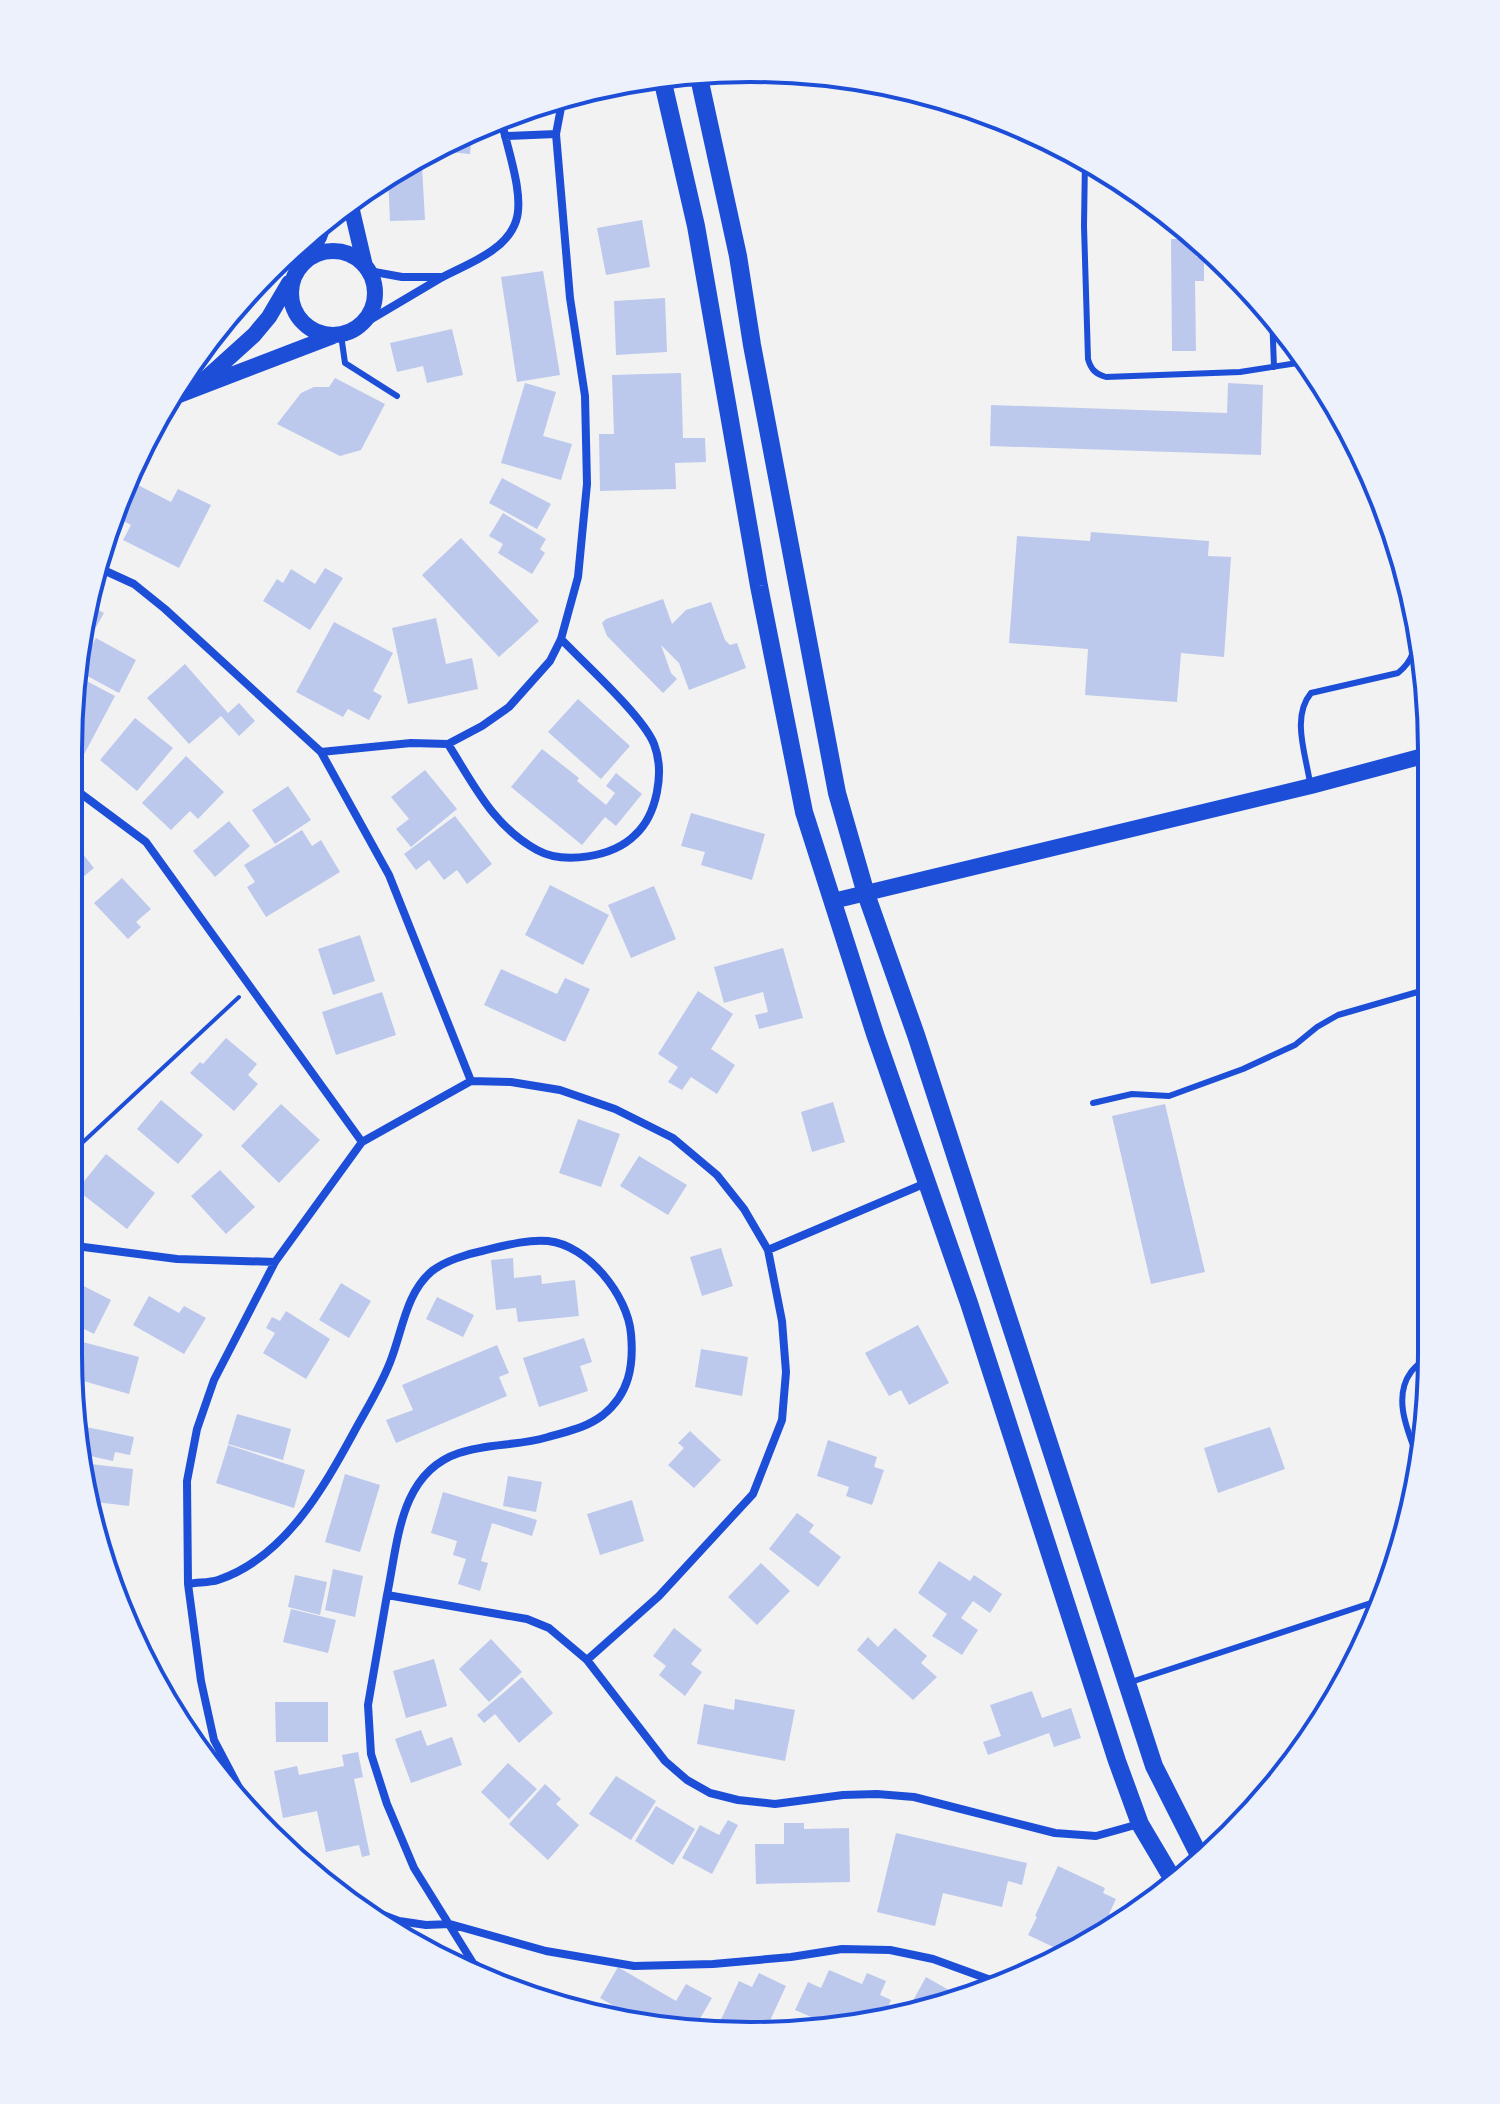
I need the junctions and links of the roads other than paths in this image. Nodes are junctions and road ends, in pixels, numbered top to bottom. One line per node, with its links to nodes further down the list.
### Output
1 (700, 84): 29 (main road)
2 (664, 88): 30 (main road)
3 (561, 110): 5 (street)
4 (504, 129): 6 (street)
5 (556, 134): 6 (street); 22 (street)
6 (505, 136): 12 (street)
7 (1085, 172): 17 (lane)
8 (353, 213): 11 (main road)
9 (314, 244): 10 (main road)
10 (299, 268): 11 (main road); 15 (main road); 18 (main road)
11 (367, 268): 12 (street); 13 (main road)
12 (443, 277): 13 (street)
13 (358, 327): 15 (main road)
14 (1273, 334): 17 (lane)
15 (338, 335): 18 (main road); 20 (lane)
16 (1294, 364): 17 (lane)
17 (1274, 367)
18 (195, 388): 19 (main road)
19 (187, 391)
20 (397, 396)
21 (107, 571): 25 (street)
22 (561, 639): 24 (street); 24 (street)
23 (1411, 659): 27 (lane)
24 (448, 744): 25 (street)
25 (321, 752): 32 (street)
26 (1418, 757): 27 (main road)
27 (1311, 786): 29 (main road)
28 (82, 794): 34 (street)
29 (866, 894): 30 (main road); 45 (main road)
30 (833, 901): 35 (main road)
31 (1418, 992): 33 (lane)
32 (471, 1081): 34 (street); 37 (street)
33 (1093, 1103)
34 (362, 1142): 38 (street)
35 (926, 1183): 37 (street); 47 (main road)
36 (82, 1247): 38 (street)
37 (768, 1250): 44 (street)
38 (275, 1262): 41 (street)
39 (1418, 1366): 40 (lane)
40 (1412, 1442)
41 (188, 1584): 42 (street); 46 (street)
42 (387, 1595): 44 (street); 51 (street)
43 (1370, 1603): 45 (lane)
44 (587, 1660): 47 (street)
45 (1127, 1683): 48 (main road)
46 (233, 1777)
47 (1140, 1824): 49 (main road)
48 (1196, 1850)
49 (1169, 1874)
50 (395, 1920): 51 (street)
51 (450, 1924): 52 (street); 53 (street)
52 (472, 1961)
53 (987, 1979)

